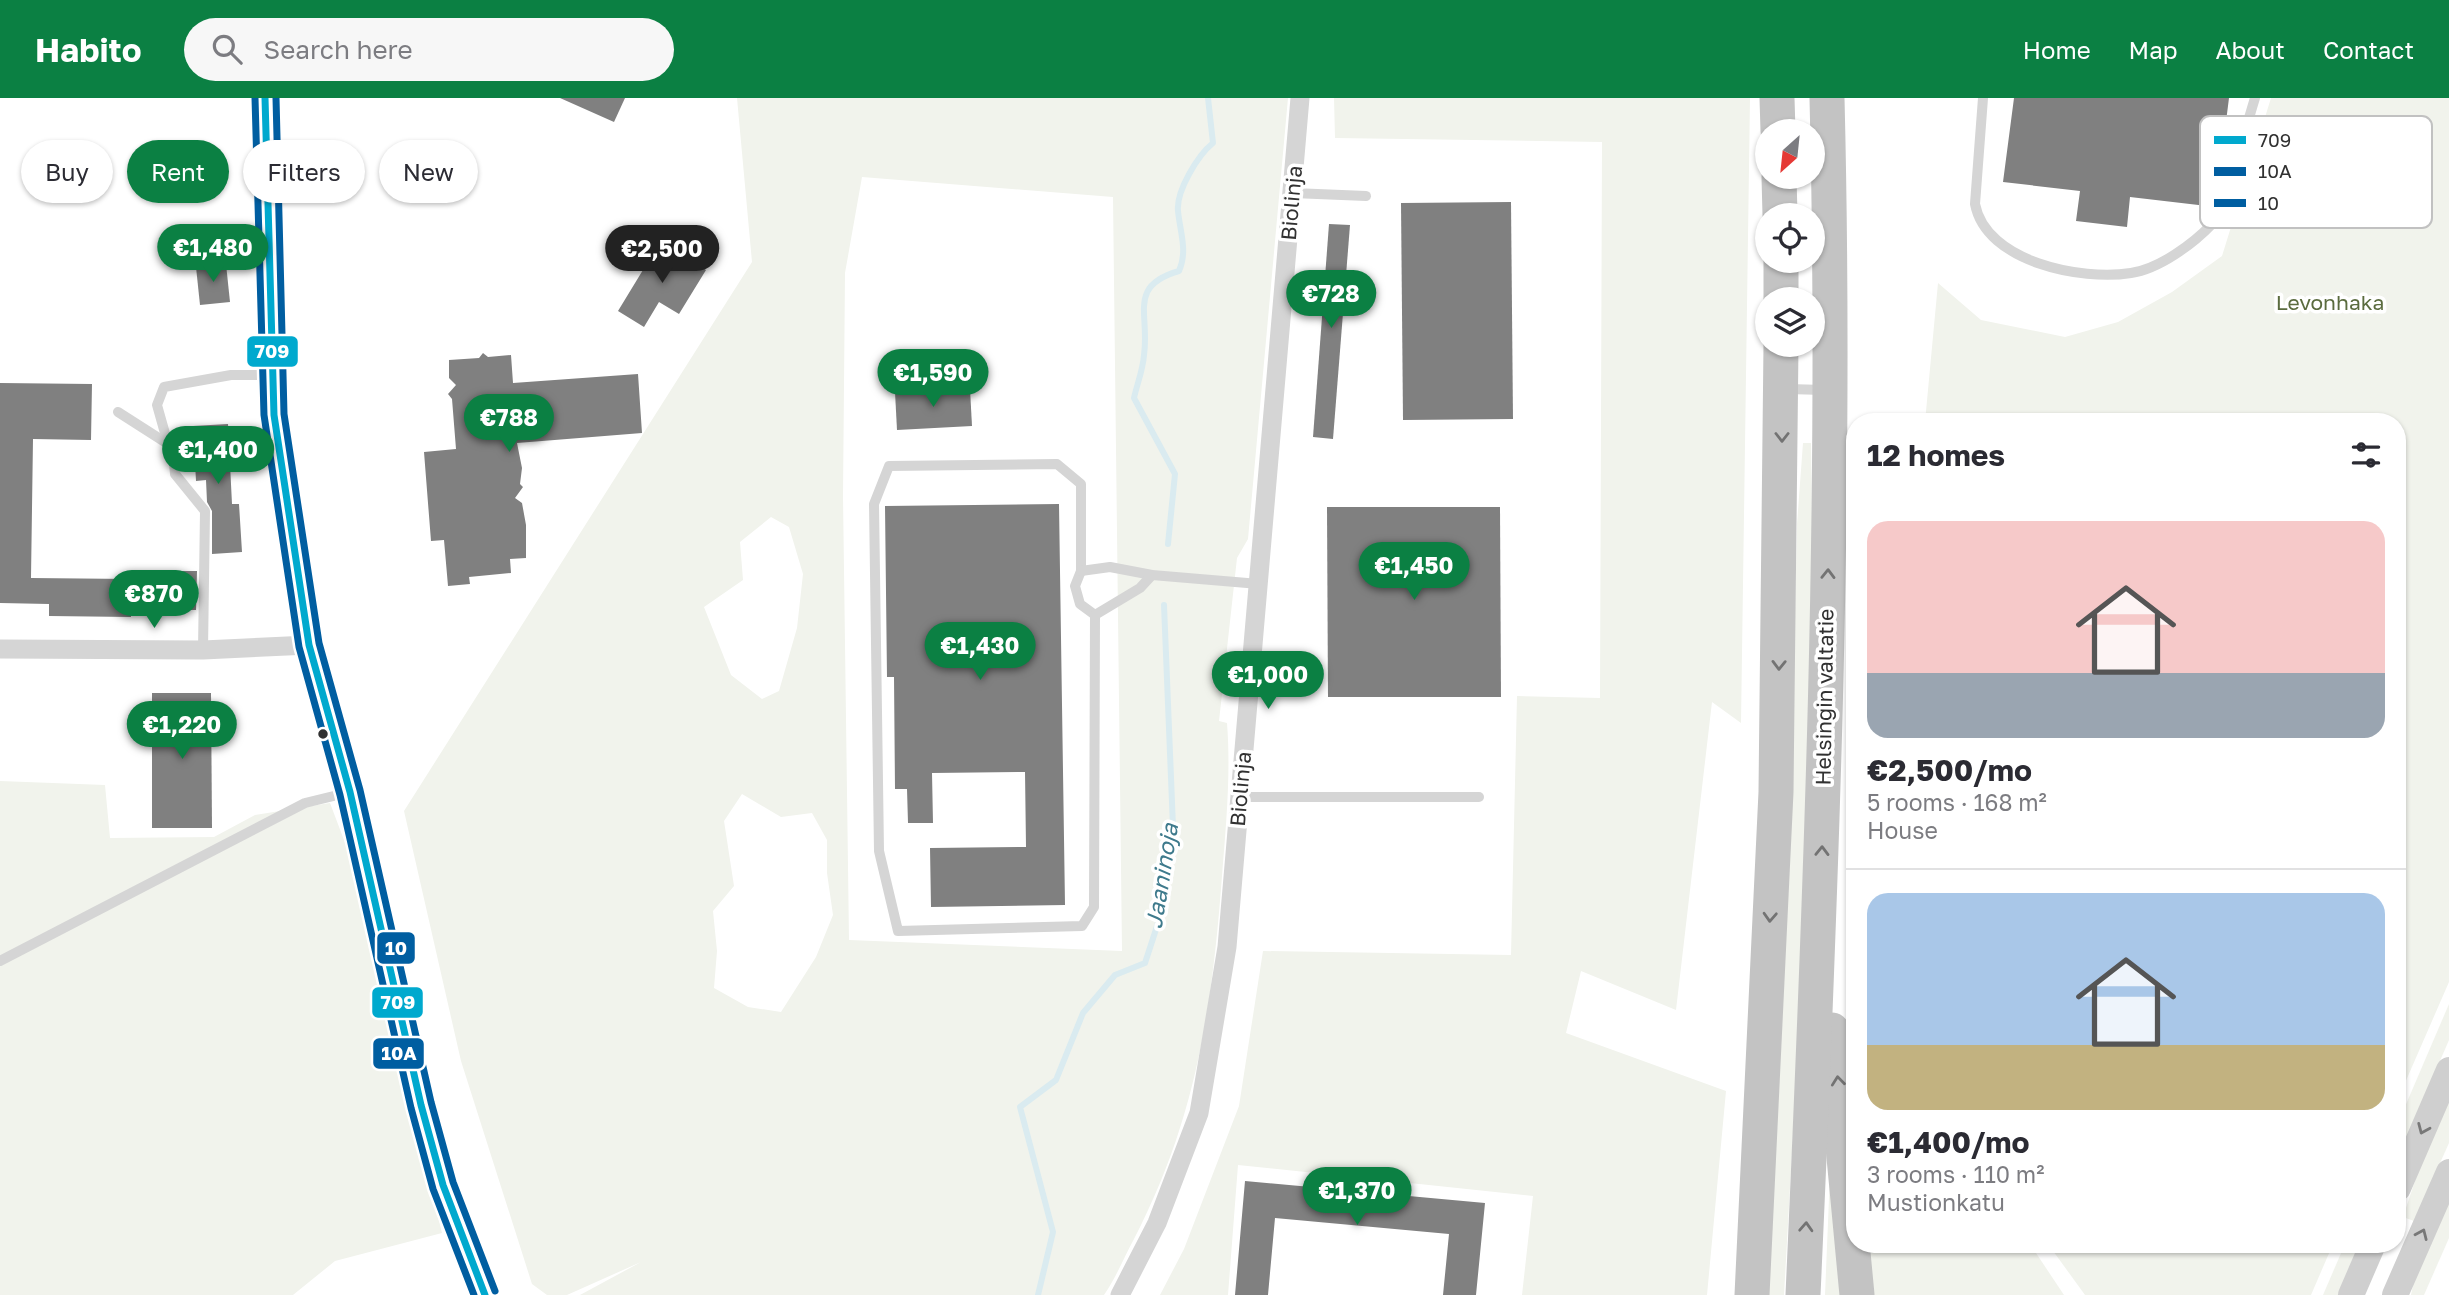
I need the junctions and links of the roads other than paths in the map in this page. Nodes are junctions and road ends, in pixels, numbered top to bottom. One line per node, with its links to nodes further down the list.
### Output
1 (265, 98): 13 (street)
2 (1300, 98): 9 (street, Biolinja)
3 (1777, 98): 8 (highway)
4 (1827, 98): 15 (highway, Helsingin valtatie)
5 (1983, 98): 11 (lane)
6 (2255, 98): 7 (lane)
7 (2249, 116)
8 (1778, 119)
9 (1293, 193): 10 (lane); 20 (street, Biolinja)
10 (1366, 196)
11 (2207, 228)
12 (1781, 357): 14 (highway)
13 (273, 375): 17 (lane); 22 (street)
14 (1781, 389): 15 (lane); 31 (highway, one-way to 31)
15 (1832, 390): 28 (highway, Helsingin valtatie, one-way to 15)
16 (118, 412): 17 (lane)
17 (168, 444): 24 (lane)
18 (1081, 571): 19 (lane); 21 (lane); 21 (lane)
19 (1152, 575): 20 (lane); 21 (lane)
20 (1259, 584): 26 (street, Biolinja)
21 (1096, 615)
22 (309, 645): 24 (street); 25 (street)
23 (0, 649): 24 (street)
24 (203, 650)
25 (350, 792): 29 (lane); 37 (street)
26 (1240, 797): 27 (lane); 38 (street, Biolinja)
27 (1479, 797)
28 (1820, 919): 32 (highway, one-way to 28); 41 (highway, Helsingin valtatie, one-way to 28)
29 (0, 961)
30 (2449, 1070): 33 (main road, one-way to 33)
31 (1760, 1129): 39 (highway); 40 (highway)
32 (1846, 1151)
33 (2406, 1169)
34 (2449, 1172): 44 (main road, one-way to 34)
35 (1854, 1253): 42 (highway, one-way to 35)
36 (2369, 1253): 43 (main road)
37 (485, 1295)
38 (1120, 1295)
39 (1729, 1295)
40 (1752, 1295)
41 (1803, 1295)
42 (1857, 1295)
43 (2351, 1295)
44 (2395, 1295)

